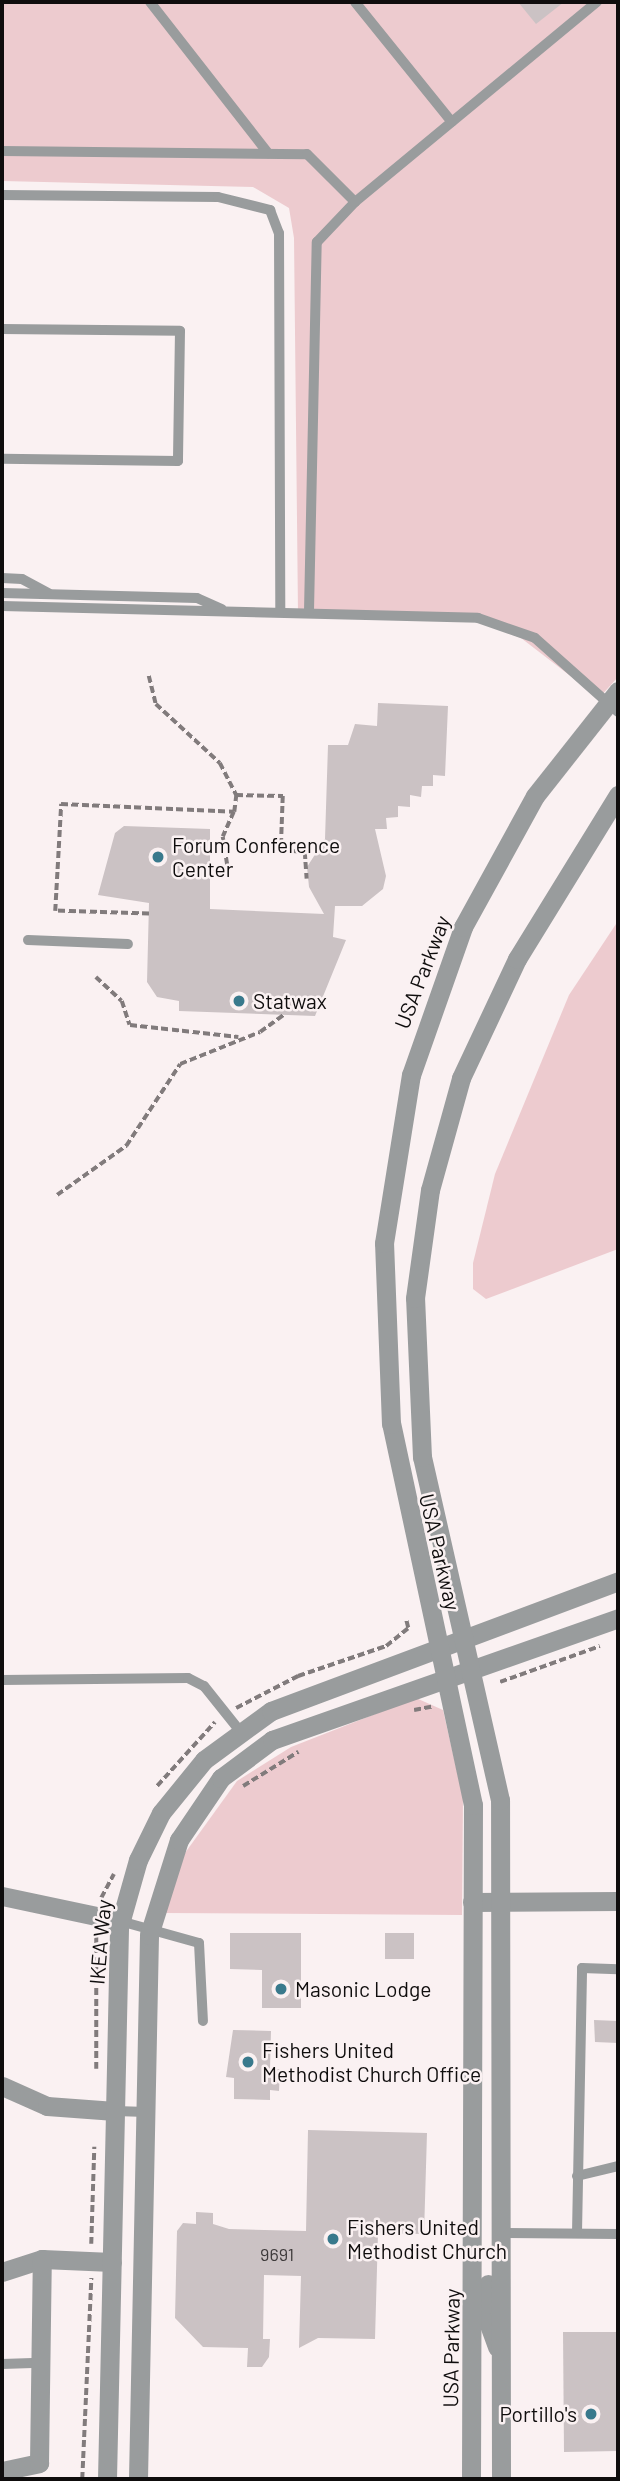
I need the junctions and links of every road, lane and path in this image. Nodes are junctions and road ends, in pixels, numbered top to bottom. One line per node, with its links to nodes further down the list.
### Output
1 (150, 2): 6 (lane)
2 (355, 2): 4 (lane)
3 (597, 2): 4 (lane)
4 (452, 122): 8 (lane)
5 (2, 151): 6 (lane)
6 (268, 153): 8 (lane)
7 (2, 195): 18 (lane)
8 (355, 202): 19 (lane)
9 (2, 329): 10 (lane)
10 (2, 459)
11 (2, 578): 14 (lane)
12 (2, 593): 13 (lane)
13 (25, 593): 14 (lane); 16 (lane)
14 (51, 594): 17 (lane)
15 (2, 606): 16 (lane)
16 (24, 607): 17 (lane)
17 (222, 609): 18 (lane)
18 (280, 610): 19 (lane)
19 (309, 611): 21 (lane)
20 (149, 676): 22 (path)
21 (615, 702): 38 (street, USA Parkway)
22 (236, 795): 24 (path); 26 (path)
23 (618, 795): 36 (street, USA Parkway)
24 (234, 812): 25 (path); 27 (path)
25 (210, 869)
26 (307, 879)
27 (149, 914)
28 (28, 940): 29 (lane)
29 (128, 944)
30 (96, 977): 32 (path)
31 (283, 1015): 32 (path)
32 (240, 1038): 33 (path)
33 (57, 1195)
34 (618, 1581): 36 (street, IKEA Way)
35 (618, 1618): 39 (street)
36 (465, 1638): 38 (street, IKEA Way); 39 (street, USA Parkway)
37 (606, 1643): 42 (path)
38 (439, 1647): 40 (street, USA Parkway); 43 (street, IKEA Way)
39 (473, 1667): 40 (street); 47 (street, USA Parkway)
40 (445, 1676): 46 (street, USA Parkway); 50 (street)
41 (2, 1680): 43 (lane)
42 (500, 1682)
43 (240, 1731): 48 (street, IKEA Way)
44 (2, 1896): 48 (street)
45 (618, 1901): 47 (street)
46 (472, 1902): 47 (street); 55 (street, USA Parkway)
47 (499, 1902): 61 (street, USA Parkway)
48 (120, 1921): 50 (lane); 56 (street, IKEA Way)
49 (97, 1928): 53 (path)
50 (149, 1931): 52 (lane); 57 (street)
51 (618, 1969): 60 (lane)
52 (203, 2021)
53 (96, 2079)
54 (2, 2087): 56 (street)
55 (471, 2100): 61 (street); 65 (street, USA Parkway)
56 (115, 2111): 57 (lane); 67 (street, IKEA Way)
57 (147, 2112): 76 (street)
58 (94, 2141): 64 (path)
59 (618, 2165): 60 (lane)
60 (578, 2176): 62 (lane)
61 (499, 2233): 62 (lane); 70 (street, USA Parkway)
62 (577, 2233): 63 (lane)
63 (618, 2234)
64 (91, 2249)
65 (473, 2251): 70 (street); 77 (street, USA Parkway)
66 (42, 2259): 67 (street); 68 (street); 71 (street)
67 (112, 2262): 75 (street, IKEA Way)
68 (2, 2272)
69 (91, 2273): 74 (path)
70 (502, 2361): 78 (street, USA Parkway)
71 (40, 2363): 72 (lane); 73 (street)
72 (2, 2364)
73 (2, 2472)
74 (82, 2479)
75 (107, 2479)
76 (138, 2479)
77 (471, 2479)
78 (502, 2479)

